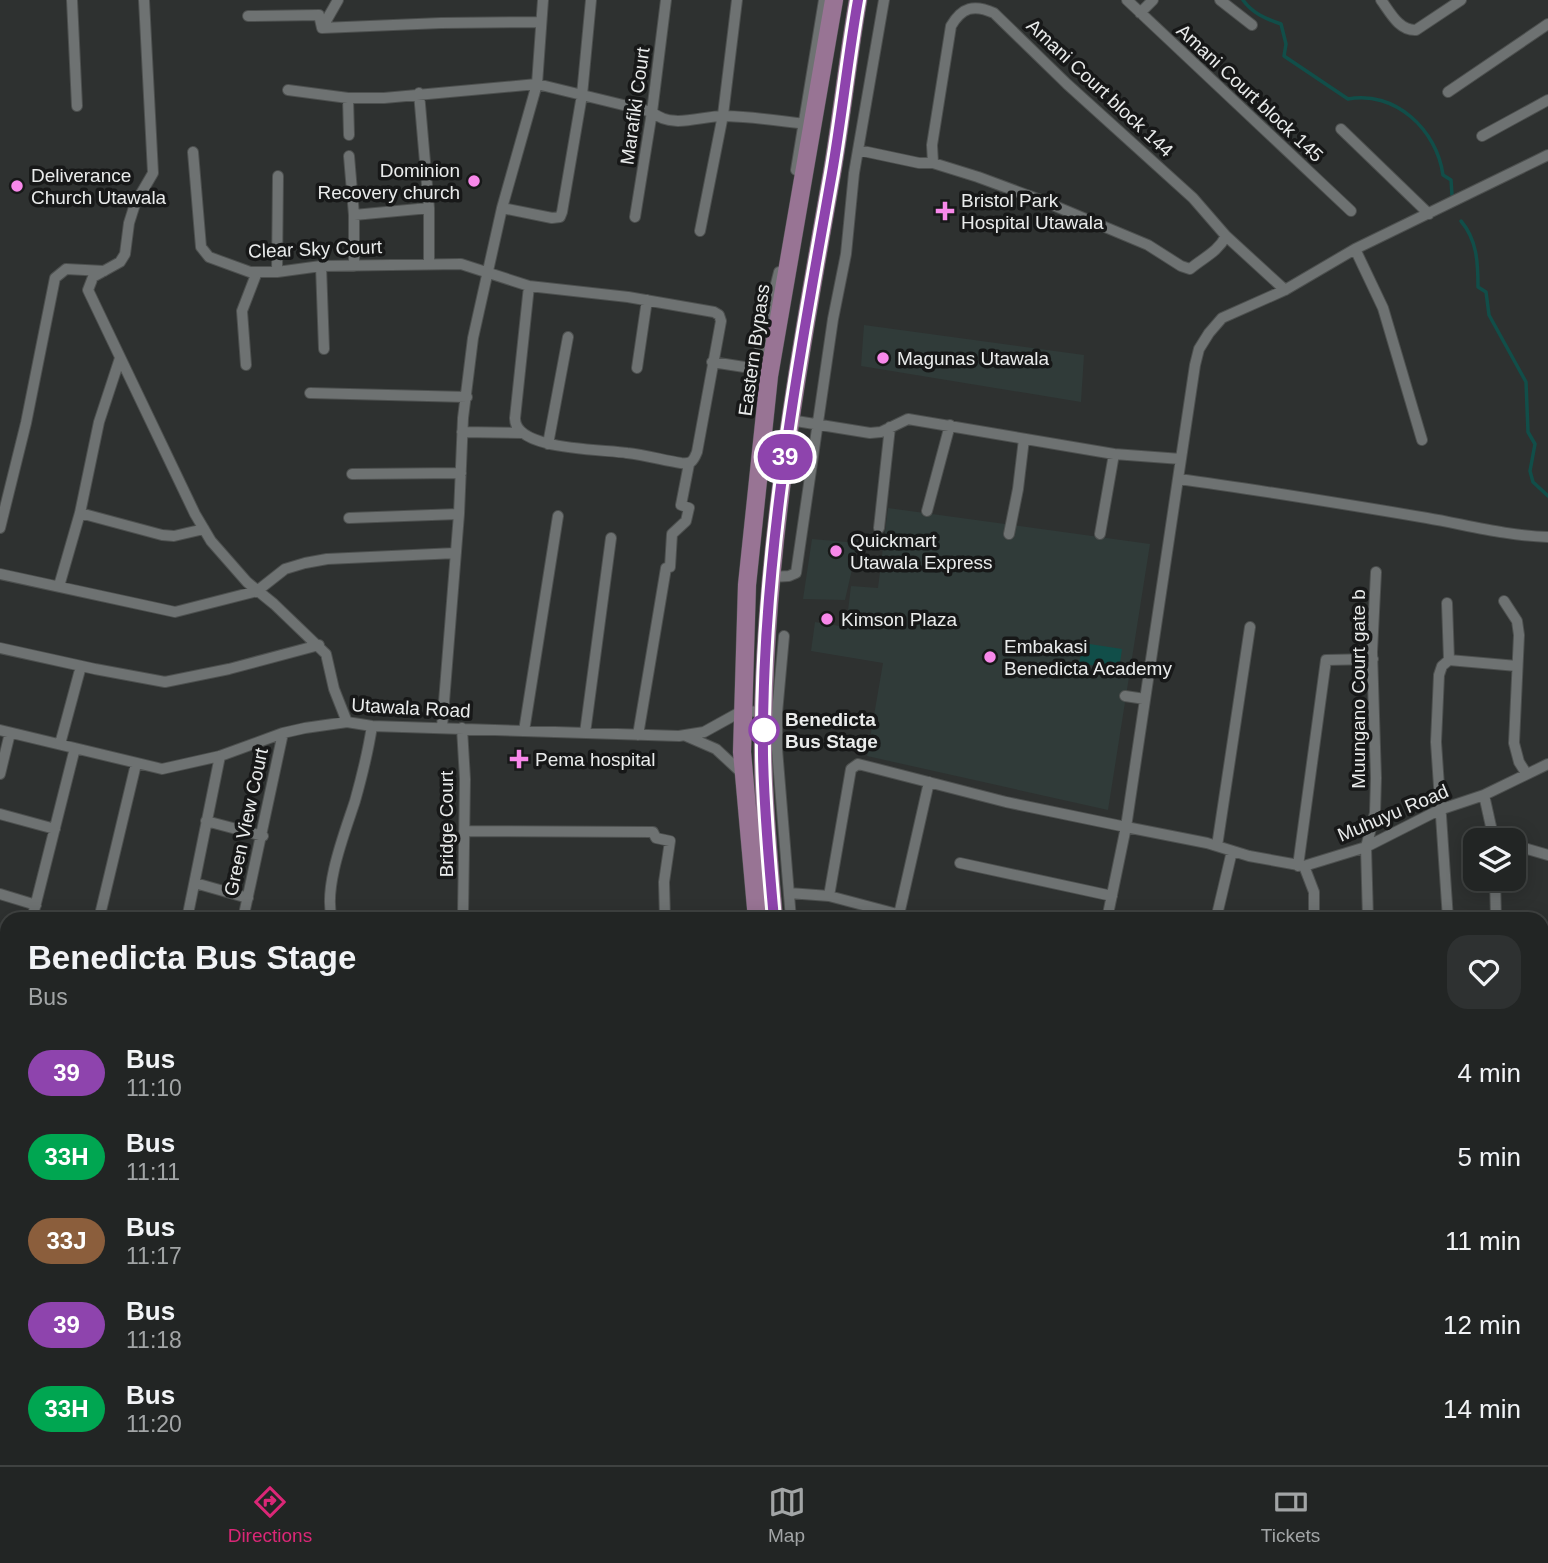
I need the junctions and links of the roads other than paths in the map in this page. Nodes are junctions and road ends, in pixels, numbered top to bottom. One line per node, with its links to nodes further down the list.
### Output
1 (72, 0): 30 (street)
2 (144, 0): 57 (street)
3 (338, 0): 22 (street)
4 (543, 0): 19 (street)
5 (591, 0): 27 (street)
6 (666, 0): 31 (street, Marafiki Court)
7 (737, 0): 32 (street)
8 (824, 0): 33 (street)
9 (834, 0): 33 (main road, Eastern Bypass)
10 (858, 0): 42 (main road)
11 (884, 0): 37 (street)
12 (1126, 0): 17 (street, Amani Court block 145)
13 (1153, 0): 17 (street)
14 (1220, 0): 21 (street)
15 (1381, 0): 16 (street)
16 (1461, 0)
17 (1140, 13): 47 (street, Amani Court block 145)
18 (248, 16): 22 (street)
19 (541, 22): 22 (street); 23 (street)
20 (1548, 24): 25 (street)
21 (1252, 25)
22 (322, 28)
23 (537, 84): 26 (street); 27 (street); 46 (street)
24 (288, 90): 28 (street)
25 (1448, 92)
26 (419, 93): 28 (street); 45 (street)
27 (582, 95): 31 (street); 46 (street)
28 (348, 98): 35 (street)
29 (1548, 100): 36 (street)
30 (76, 106)
31 (652, 112): 32 (street); 50 (street, Marafiki Court)
32 (723, 116): 33 (street); 51 (street)
33 (808, 125): 64 (main road, Eastern Bypass); 72 (street)
34 (1341, 129): 48 (street)
35 (349, 135)
36 (1482, 136)
37 (858, 150): 41 (street); 43 (street)
38 (193, 152): 59 (street, Clear Sky Court)
39 (1548, 155): 48 (street)
40 (349, 156): 49 (street)
41 (933, 163): 52 (street); 52 (street, Amani Court block 144)
42 (833, 168): 43 (street); 66 (main road)
43 (853, 173): 76 (street)
44 (278, 176): 60 (street)
45 (429, 208): 49 (street); 54 (street)
46 (502, 208): 58 (street)
47 (1351, 211)
48 (1429, 214): 53 (street)
49 (354, 215): 56 (street)
50 (635, 217)
51 (700, 231)
52 (1226, 236): 62 (street, Amani Court block 144)
53 (1355, 249): 62 (street); 82 (street)
54 (429, 263): 56 (street, Clear Sky Court); 58 (street, Clear Sky Court)
55 (321, 266): 56 (street, Clear Sky Court); 60 (street, Clear Sky Court); 67 (street)
56 (354, 266)
57 (104, 271): 68 (street); 96 (street)
58 (487, 271): 61 (street, Clear Sky Court); 74 (street)
59 (257, 272): 60 (street, Clear Sky Court); 70 (street)
60 (277, 272)
61 (530, 286): 63 (street, Clear Sky Court); 80 (street)
62 (1285, 290): 85 (street)
63 (647, 300): 69 (street, Clear Sky Court); 71 (street)
64 (776, 334): 66 (main road); 72 (main road, Eastern Bypass)
65 (568, 337): 83 (street)
66 (802, 340): 75 (main road)
67 (324, 349)
68 (120, 358): 91 (street); 97 (street)
69 (712, 362): 72 (street); 86 (street)
70 (246, 365)
71 (637, 368)
72 (761, 373): 120 (main road, Eastern Bypass)
73 (310, 393): 74 (street)
74 (467, 397): 79 (street)
75 (790, 420): 76 (street); 105 (main road)
76 (816, 425): 78 (street); 105 (street)
77 (950, 425): 78 (street); 81 (street); 90 (street)
78 (890, 427): 95 (street)
79 (462, 432): 80 (street); 87 (street)
80 (522, 433): 83 (street)
81 (1024, 439): 84 (street); 98 (street)
82 (1422, 440)
83 (548, 444): 86 (street)
84 (1114, 454): 85 (street); 99 (street)
85 (1181, 459): 89 (street)
86 (689, 464): 130 (street)
87 (460, 473): 88 (street); 92 (street)
88 (352, 474)
89 (1178, 479): 100 (street); 119 (street)
90 (927, 511)
91 (80, 513): 97 (street); 106 (street)
92 (459, 514): 94 (street); 102 (street)
93 (558, 516): 127 (street)
94 (349, 518)
95 (879, 527)
96 (0, 528)
97 (204, 529): 107 (street)
98 (1009, 534)
99 (1100, 534)
100 (1548, 537)
101 (611, 538): 129 (street)
102 (456, 553): 107 (street); 124 (street)
103 (1376, 572): 114 (street, Muungano Court gate b)
104 (0, 575): 106 (street)
105 (772, 577): 121 (main road)
106 (59, 586): 107 (street)
107 (257, 591): 112 (street)
108 (1504, 601): 117 (street)
109 (1447, 603): 115 (street)
110 (1250, 627): 150 (street)
111 (784, 636): 159 (street)
112 (319, 645): 116 (street); 122 (street)
113 (0, 648): 116 (street)
114 (1373, 659): 151 (street, Muungano Court gate b); 156 (street)
115 (1449, 660): 117 (street); 142 (street)
116 (82, 666): 132 (street)
117 (1517, 666): 137 (street)
118 (1125, 696): 119 (street)
119 (1145, 699): 145 (street)
120 (742, 711): 121 (street); 131 (street, Utawala Road); 139 (main road, Eastern Bypass)
121 (764, 712): 173 (main road)
122 (347, 722): 123 (street, Utawala Road); 128 (street, Utawala Road)
123 (372, 726): 124 (street, Utawala Road); 169 (street)
124 (442, 727): 125 (street, Utawala Road)
125 (462, 728): 127 (street, Utawala Road); 148 (street, Bridge Court)
126 (5, 731): 132 (street, Utawala Road); 138 (street)
127 (524, 731): 129 (street, Utawala Road)
128 (283, 733): 134 (street, Utawala Road); 149 (street, Green View Court)
129 (585, 733): 130 (street, Utawala Road)
130 (638, 735): 131 (street, Utawala Road)
131 (684, 735): 139 (street)
132 (60, 744): 133 (street, Utawala Road)
133 (75, 748): 135 (street, Utawala Road); 147 (street)
134 (220, 756): 135 (street, Utawala Road); 144 (street, Green View Court)
135 (136, 764): 166 (street)
136 (1548, 764): 137 (street, Muhuyu Road)
137 (1526, 773): 141 (street, Muhuyu Road)
138 (0, 774)
139 (744, 775): 172 (main road, Eastern Bypass)
140 (929, 782): 145 (street, Muhuyu Road); 161 (street, Muhuyu Road); 176 (street)
141 (1484, 795): 142 (street, Muhuyu Road); 146 (street)
142 (1439, 810): 151 (street, Muhuyu Road); 181 (street)
143 (0, 814): 147 (street)
144 (206, 821): 149 (street); 157 (street, Green View Court)
145 (1126, 827): 150 (street, Muhuyu Road); 162 (street)
146 (1492, 828)
147 (55, 829): 164 (street)
148 (464, 831): 170 (street, Bridge Court); 171 (street)
149 (262, 836): 163 (street, Green View Court)
150 (1212, 844): 153 (street, Muhuyu Road)
151 (1366, 847): 156 (street, Muhuyu Road); 180 (street, Muungano Court gate b)
152 (1526, 849): 154 (street)
153 (1232, 851): 156 (street, Muhuyu Road); 178 (street)
154 (1548, 855)
155 (960, 863): 162 (street)
156 (1301, 866): 179 (street)
157 (195, 883): 163 (street); 167 (street, Green View Court)
158 (1495, 891): 182 (street)
159 (789, 892): 161 (street); 174 (street)
160 (0, 894): 164 (street)
161 (829, 895): 175 (street)
162 (1112, 896): 177 (street)
163 (248, 898): 168 (street, Green View Court)
164 (36, 905): 165 (street)
165 (34, 912)
166 (101, 912)
167 (189, 912)
168 (245, 912)
169 (332, 912)
170 (463, 912)
171 (665, 912)
172 (756, 912)
173 (773, 912)
174 (790, 912)
175 (886, 912)
176 (900, 912)
177 (1109, 912)
178 (1218, 912)
179 (1314, 912)
180 (1367, 912)
181 (1447, 912)
182 (1496, 912)

